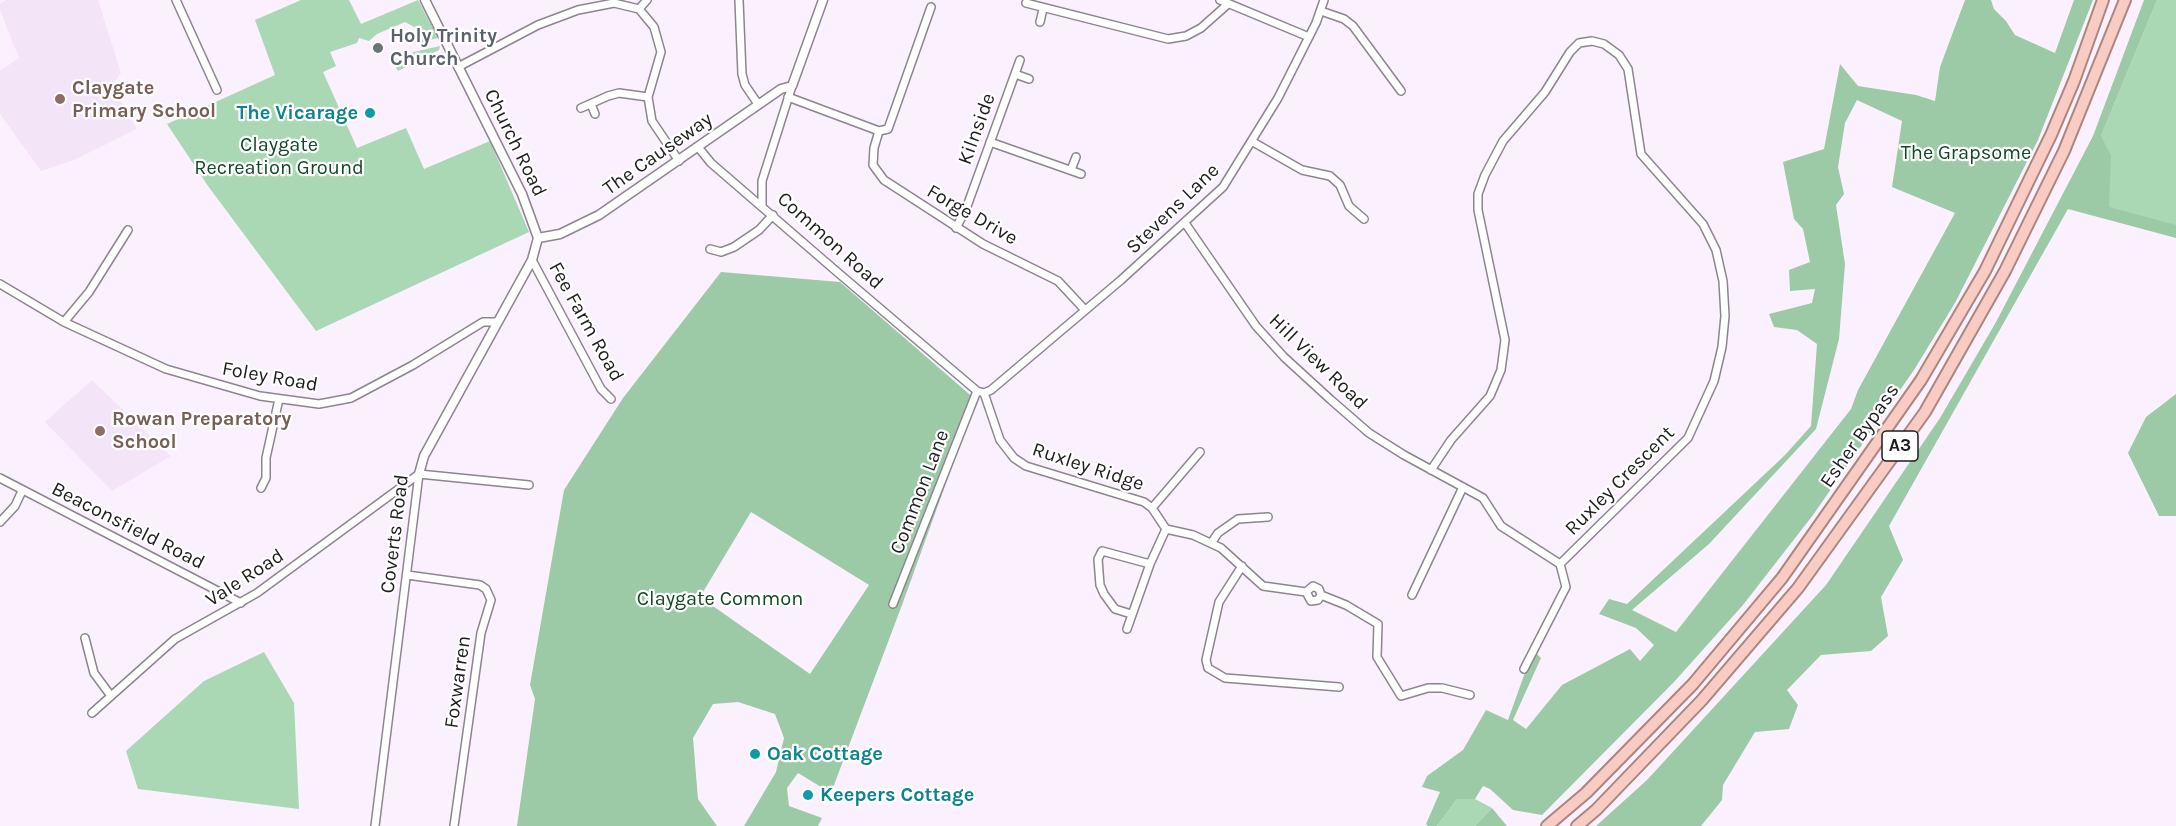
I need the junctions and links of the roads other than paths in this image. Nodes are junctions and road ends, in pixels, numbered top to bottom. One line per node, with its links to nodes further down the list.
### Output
1 (176, 0): 23 (street)
2 (424, 0): 19 (street, Church Road)
3 (647, 0): 13 (street)
4 (739, 0): 28 (street)
5 (823, 0): 22 (street, Common Road)
6 (1220, 0): 11 (street)
7 (1324, 0): 15 (street, Stevens Lane)
8 (2103, 0): 85 (highway, Esher Bypass / A3)
9 (2125, 0): 86 (highway, Esher Bypass / A3)
10 (1026, 3): 14 (street)
11 (1228, 4): 14 (street); 17 (street)
12 (931, 7): 31 (street)
13 (639, 9): 19 (street); 25 (street)
14 (1043, 9): 16 (street)
15 (1321, 11): 17 (street, Stevens Lane); 24 (street)
16 (1040, 22)
17 (1309, 37): 33 (street, Stevens Lane)
18 (1020, 60): 20 (street, Kilnside)
19 (458, 67): 45 (street, Church Road)
20 (1015, 74): 21 (street, Kilnside); 32 (street, Kilnside)
21 (1029, 79)
22 (792, 86): 26 (street, Common Road); 28 (street, The Causeway)
23 (217, 90)
24 (1401, 91)
25 (648, 97): 27 (street); 36 (street)
26 (788, 97): 31 (street); 39 (street, Common Road)
27 (591, 104): 29 (street); 30 (street)
28 (758, 104): 34 (street, The Causeway)
29 (581, 108)
30 (595, 114)
31 (879, 131): 43 (street, Forge Drive)
32 (990, 142): 37 (street); 43 (street, Kilnside)
33 (1253, 142): 41 (street); 42 (street, Stevens Lane)
34 (698, 147): 36 (street, The Causeway); 39 (street)
35 (1076, 157): 37 (street)
36 (679, 160): 45 (street, The Causeway)
37 (1071, 170): 38 (street)
38 (1080, 174)
39 (762, 206): 40 (street, Common Road)
40 (773, 215): 46 (street); 52 (street, Common Road)
41 (1364, 219)
42 (1185, 224): 49 (street, Stevens Lane); 56 (street, Hill View Road)
43 (956, 228): 49 (street, Forge Drive)
44 (128, 230): 50 (street)
45 (538, 238): 47 (street, Coverts Road)
46 (710, 249)
47 (532, 260): 51 (street, Coverts Road); 54 (street, Fee Farm Road)
48 (0, 284): 50 (street, Foley Road)
49 (1085, 310): 52 (street, Stevens Lane)
50 (64, 322): 53 (street, Foley Road)
51 (498, 322): 53 (street, Foley Road); 57 (street, Coverts Road)
52 (980, 392): 63 (street, Ruxley Ridge); 74 (street, Common Lane)
53 (279, 399): 61 (street)
54 (612, 399)
55 (1200, 452): 63 (street, Ruxley Ridge)
56 (1431, 470): 60 (street); 69 (street, Ruxley Crescent)
57 (419, 474): 59 (street); 71 (street, Coverts Road); 73 (street, Vale Road)
58 (0, 478): 62 (street, Beaconsfield Road)
59 (530, 485)
60 (1462, 487): 69 (street); 72 (street)
61 (261, 488)
62 (22, 491): 65 (street); 73 (street, Beaconsfield Road)
63 (1152, 508): 66 (street, Ruxley Ridge)
64 (1268, 517): 67 (street)
65 (0, 522)
66 (1166, 529): 67 (street); 68 (street)
67 (1212, 542): 70 (street)
68 (1150, 564): 75 (street); 75 (street)
69 (1560, 564): 78 (street)
70 (1242, 566): 79 (street); 80 (street)
71 (407, 575): 83 (street, Coverts Road); 84 (street, Foxwarren)
72 (1412, 595)
73 (241, 603): 81 (street, Vale Road)
74 (893, 604)
75 (1131, 614): 76 (street)
76 (1127, 629)
77 (84, 638): 81 (street)
78 (1524, 669)
79 (1340, 687)
80 (1470, 695)
81 (111, 696): 82 (street, Vale Road)
82 (92, 713)
83 (375, 826)
84 (454, 826)
85 (1547, 826)
86 (1577, 826)

